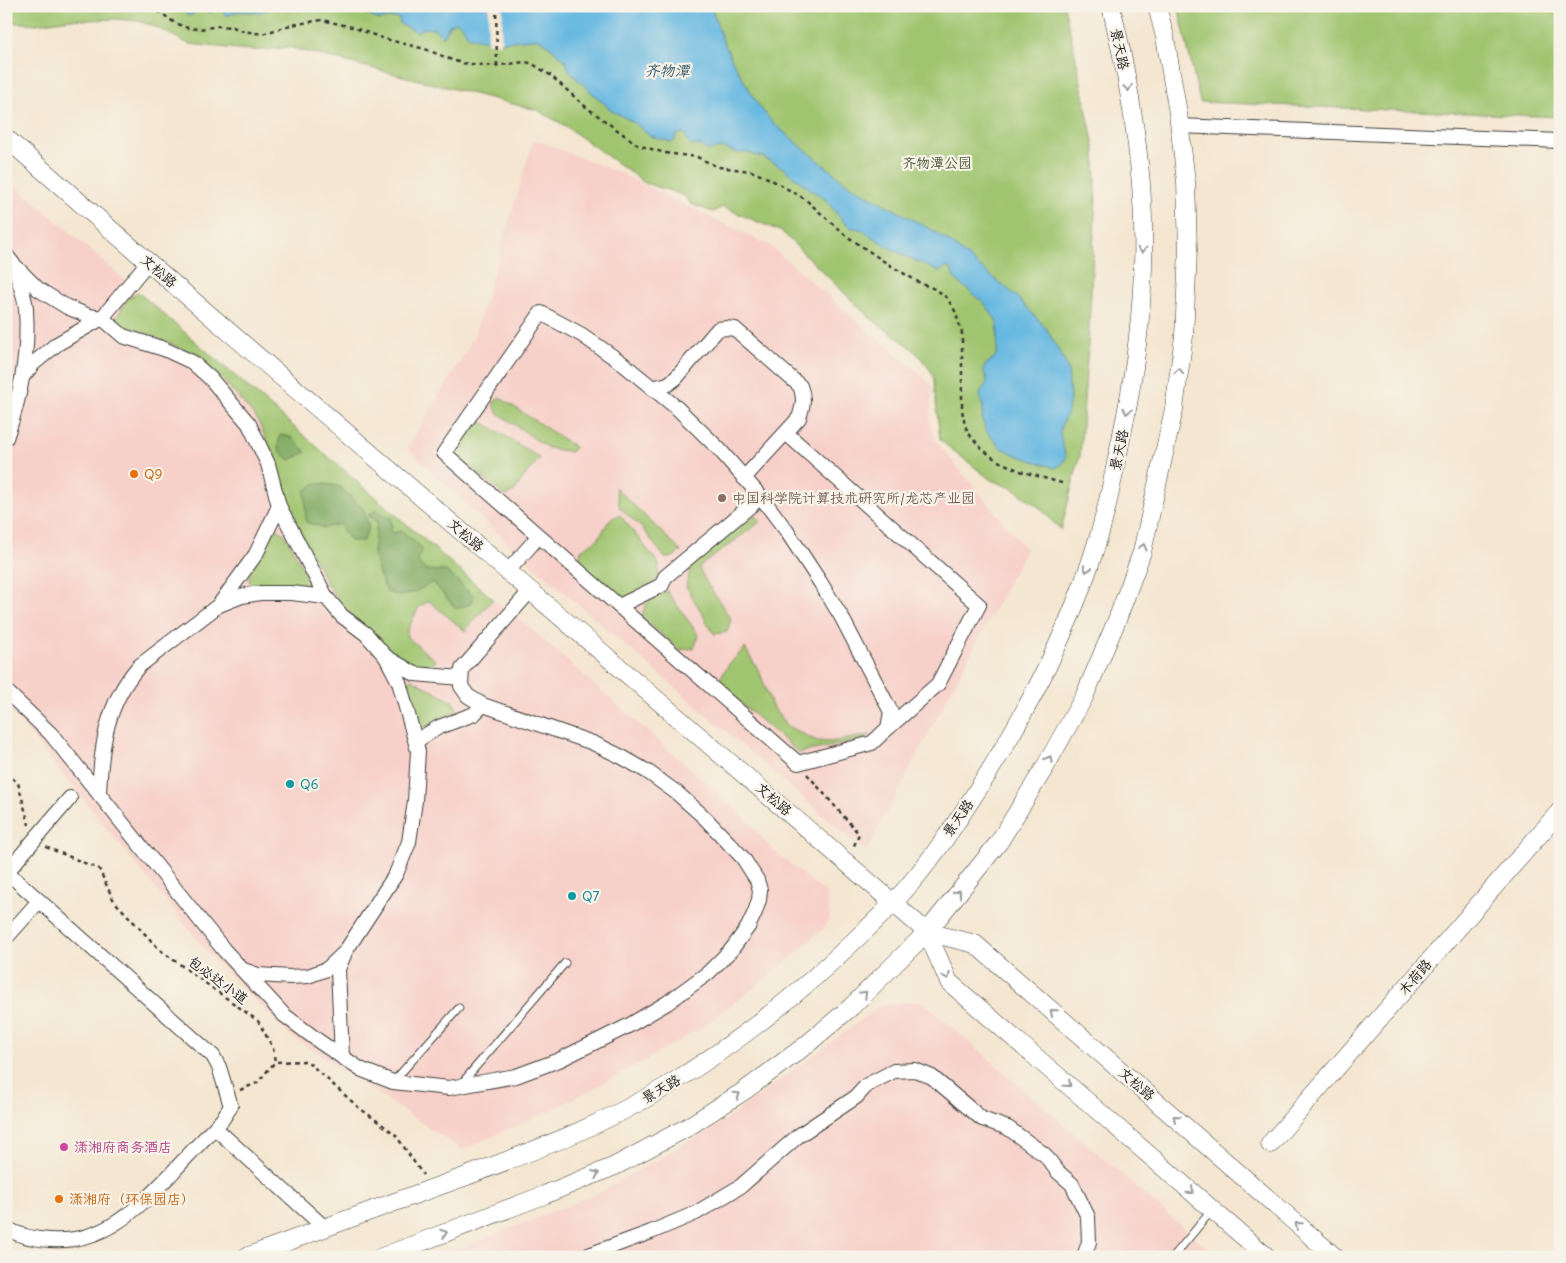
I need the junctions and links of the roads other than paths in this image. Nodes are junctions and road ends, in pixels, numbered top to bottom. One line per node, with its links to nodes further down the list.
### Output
1 (1111, 6): 33 (street, 景天路, one-way to 33)
2 (1157, 6): 3 (street)
3 (1180, 126): 5 (street); 34 (street, one-way to 3)
4 (6, 138): 7 (street, 文松路)
5 (1560, 141)
6 (10, 260): 8 (street); 9 (street)
7 (148, 262): 8 (street); 17 (street, 文松路)
8 (102, 318): 9 (street); 15 (street)
9 (23, 376): 12 (street)
10 (652, 388): 11 (street); 13 (street); 16 (street)
11 (786, 433): 13 (street); 26 (street)
12 (6, 438)
13 (744, 478): 14 (street)
14 (761, 497): 21 (street); 26 (street)
15 (279, 506): 19 (street); 20 (street)
16 (538, 537): 17 (street); 21 (street)
17 (508, 571): 18 (street, 文松路)
18 (530, 590): 23 (street); 33 (street, 文松路)
19 (326, 597): 20 (street); 22 (street)
20 (219, 605): 28 (street)
21 (619, 606): 26 (street)
22 (386, 657): 23 (street); 27 (street)
23 (461, 678): 25 (street)
24 (6, 691): 28 (street)
25 (483, 705): 27 (street); 42 (street)
26 (888, 728)
27 (416, 741): 36 (street)
28 (99, 794): 38 (street)
29 (70, 798): 31 (street)
30 (1560, 811): 44 (street, 木荷路)
31 (7, 873): 32 (street)
32 (39, 900): 35 (street); 43 (street)
33 (893, 902): 34 (street, 文松路); 47 (street, 景天路)
34 (928, 932): 45 (street, 文松路, one-way to 45); 49 (street, one-way to 34); 54 (street, 文松路, one-way to 34)
35 (6, 938)
36 (345, 952): 38 (street); 40 (street)
37 (565, 963): 42 (lane)
38 (243, 970): 40 (street)
39 (459, 1008): 41 (lane)
40 (342, 1057): 41 (street)
41 (393, 1082): 42 (street)
42 (460, 1086)
43 (215, 1128): 46 (street); 47 (street)
44 (1270, 1144)
45 (1213, 1210): 52 (lane); 53 (street, 文松路)
46 (6, 1228)
47 (325, 1228): 48 (street, 景天路)
48 (246, 1257)
49 (382, 1257)
50 (583, 1257): 51 (street)
51 (1084, 1257)
52 (1173, 1257)
53 (1267, 1257)
54 (1335, 1257)

